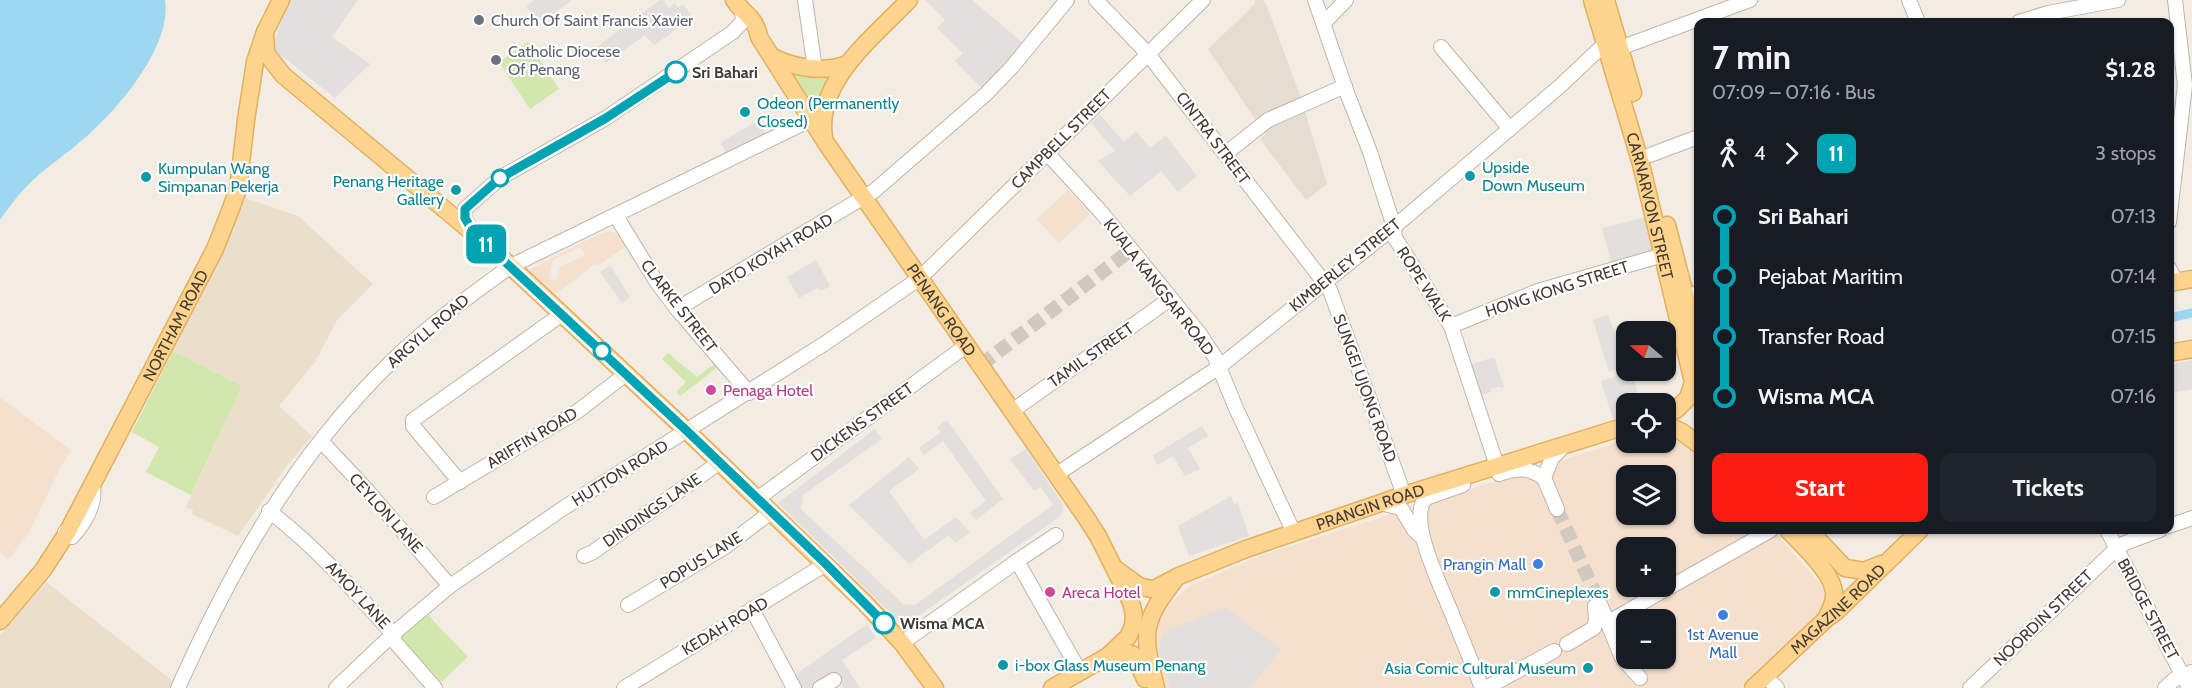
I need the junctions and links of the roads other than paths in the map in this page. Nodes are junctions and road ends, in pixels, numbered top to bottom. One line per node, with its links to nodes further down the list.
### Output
1 (273, 0): 87 (main road, NORTHAM ROAD)
2 (281, 0): 21 (main road, NORTHAM ROAD)
3 (805, 0): 29 (street)
4 (909, 0): 28 (main road)
5 (1067, 0): 41 (street, DATO KOYAH ROAD)
6 (1096, 0): 26 (street, CINTRA STREET)
7 (1203, 0): 26 (street, CAMPBELL STREET)
8 (1315, 0): 20 (street, ROPE WALK)
9 (1347, 0): 20 (street)
10 (1592, 0): 24 (main road, CARNARVON STREET)
11 (1606, 0): 24 (main road, CARNARVON STREET)
12 (1750, 0): 24 (street)
13 (1909, 0): 18 (street)
14 (2118, 0): 17 (street)
15 (2175, 0): 40 (street)
16 (738, 5): 22 (street); 23 (main road, PENANG ROAD)
17 (2048, 12): 19 (street)
18 (1916, 18)
19 (2031, 18)
20 (1324, 22): 32 (street, ROPE WALK)
21 (265, 32): 30 (main road); 31 (main road, NORTHAM ROAD)
22 (733, 32): 23 (street); 43 (street)
23 (759, 37): 27 (main road, PENANG ROAD)
24 (1614, 41): 34 (street, KIMBERLEY STREET); 39 (main road, CARNARVON STREET); 47 (main road, CARNARVON STREET)
25 (1441, 47): 34 (street)
26 (1148, 54): 37 (street, CAMPBELL STREET); 38 (street, CINTRA STREET)
27 (772, 57): 29 (main road); 33 (main road, PENANG ROAD)
28 (848, 64): 29 (main road); 36 (main road)
29 (815, 69)
30 (283, 75): 31 (main road); 42 (main road)
31 (251, 84): 87 (main road, NORTHAM ROAD)
32 (1345, 87): 38 (street); 45 (street, ROPE WALK)
33 (812, 119): 36 (main road, PENANG ROAD); 44 (street, ARGYLL ROAD)
34 (1510, 129): 45 (street, KIMBERLEY STREET)
35 (1694, 138): 39 (street)
36 (826, 144): 41 (main road, PENANG ROAD)
37 (1047, 153): 49 (street, CAMPBELL STREET); 52 (street, KUALA KANGSAR ROAD)
38 (1225, 154): 50 (street, CINTRA STREET)
39 (1650, 155): 51 (main road, CARNARVON STREET)
40 (2174, 179)
41 (864, 198): 49 (main road, PENANG ROAD); 53 (street, DATO KOYAH ROAD)
42 (431, 199): 43 (street); 46 (main road)
43 (473, 204): 46 (street)
44 (616, 216): 48 (street, ARGYLL ROAD); 53 (street, CLARKE STREET)
45 (1394, 227): 50 (street, KIMBERLEY STREET); 56 (street, ROPE WALK)
46 (473, 232): 48 (main road)
47 (1663, 255): 56 (street, HONG KONG STREET); 64 (main road, CARNARVON STREET)
48 (511, 266): 55 (main road); 70 (street, ARGYLL ROAD)
49 (920, 278): 57 (main road, PENANG ROAD); 62 (street, HUTTON ROAD)
50 (1324, 282): 60 (street, KIMBERLEY STREET); 78 (street, SUNGEI UJONG ROAD)
51 (1692, 295): 54 (main road, CARNARVON STREET)
52 (1170, 299): 60 (street, KUALA KANGSAR ROAD); 65 (street, TAMIL STREET)
53 (677, 309): 62 (street, CLARKE STREET)
54 (1694, 311)
55 (562, 314): 61 (main road); 77 (street)
56 (1451, 326): 74 (street, ROPE WALK)
57 (967, 345): 65 (main road, PENANG ROAD); 80 (street, DICKENS STREET)
58 (2192, 349): 59 (main road)
59 (2174, 352)
60 (1219, 367): 75 (street, KIMBERLEY STREET); 88 (street, KUALA KANGSAR ROAD)
61 (626, 374): 69 (main road); 77 (street, ARIFFIN ROAD)
62 (749, 393): 69 (street, HUTTON ROAD)
63 (1694, 404): 66 (main road)
64 (1676, 409)
65 (1012, 411): 75 (main road, PENANG ROAD)
66 (1676, 413)
67 (1676, 425): 71 (main road)
68 (1616, 429): 72 (main road, PRANGIN ROAD)
69 (687, 431): 73 (main road); 104 (street, HUTTON ROAD)
70 (321, 441): 83 (street, ARGYLL ROAD); 104 (street, CEYLON LANE)
71 (1694, 441)
72 (1565, 445): 74 (main road, PRANGIN ROAD); 76 (street)
73 (720, 462): 80 (main road); 98 (street, DINDINGS LANE)
74 (1497, 466): 78 (main road, PRANGIN ROAD)
75 (1057, 474): 102 (main road, PENANG ROAD)
76 (1544, 478): 82 (street); 96 (street, PRANGIN ROAD)
77 (460, 482): 79 (street, ARIFFIN ROAD)
78 (1404, 495): 81 (main road, PRANGIN ROAD)
79 (434, 497)
80 (757, 499): 84 (main road)
81 (1380, 503): 88 (main road, PRANGIN ROAD); 96 (street)
82 (1557, 509)
83 (269, 511): 111 (street, AMOY LANE); 119 (street, ARGYLL ROAD)
84 (771, 512): 101 (main road); 105 (street, POPUS LANE)
85 (2192, 518): 86 (street)
86 (2174, 524)
87 (67, 533): 107 (main road, NORTHAM ROAD); 109 (main road, NORTHAM ROAD)
88 (1294, 533): 103 (main road, PRANGIN ROAD)
89 (1765, 534): 110 (street)
90 (1792, 534): 108 (main road)
91 (1813, 534): 100 (main road)
92 (1916, 534): 100 (main road, MAGAZINE ROAD)
93 (2109, 534): 97 (street, BRIDGE STREET)
94 (2151, 534): 97 (street)
95 (1056, 535): 99 (street)
96 (1422, 537): 129 (street)
97 (2116, 549): 114 (street, BRIDGE STREET); 131 (street, NOORDIN STREET)
98 (584, 556)
99 (1017, 561): 112 (street); 116 (street)
100 (1887, 561): 108 (main road, MAGAZINE ROAD)
101 (826, 564): 106 (street, KEDAH ROAD); 112 (main road)
102 (1115, 568): 103 (main road, PRANGIN ROAD); 113 (main road, PENANG ROAD)
103 (1179, 576): 128 (main road)
104 (450, 586): 111 (street, HUTTON ROAD)
105 (628, 605)
106 (752, 609): 122 (street, KEDAH ROAD); 123 (street)
107 (0, 610)
108 (1826, 619): 117 (main road, MAGAZINE ROAD)
109 (0, 621)
110 (1607, 623): 118 (street); 129 (street)
111 (393, 634): 120 (street, HUTTON ROAD); 121 (street, AMOY LANE)
112 (903, 643): 125 (main road)
113 (1108, 656): 116 (main road); 127 (main road)
114 (2188, 678): 132 (street)
115 (834, 680): 124 (street)
116 (1073, 680): 126 (main road)
117 (1771, 682): 130 (main road, MAGAZINE ROAD)
118 (1644, 683)
119 (178, 688)
120 (336, 688)
121 (435, 688)
122 (624, 688)
123 (794, 688)
124 (820, 688)
125 (935, 688)
126 (1052, 688)
127 (1148, 688)
128 (1156, 688)
129 (1484, 688)
130 (1753, 688)
131 (1970, 688)
132 (2164, 688)

